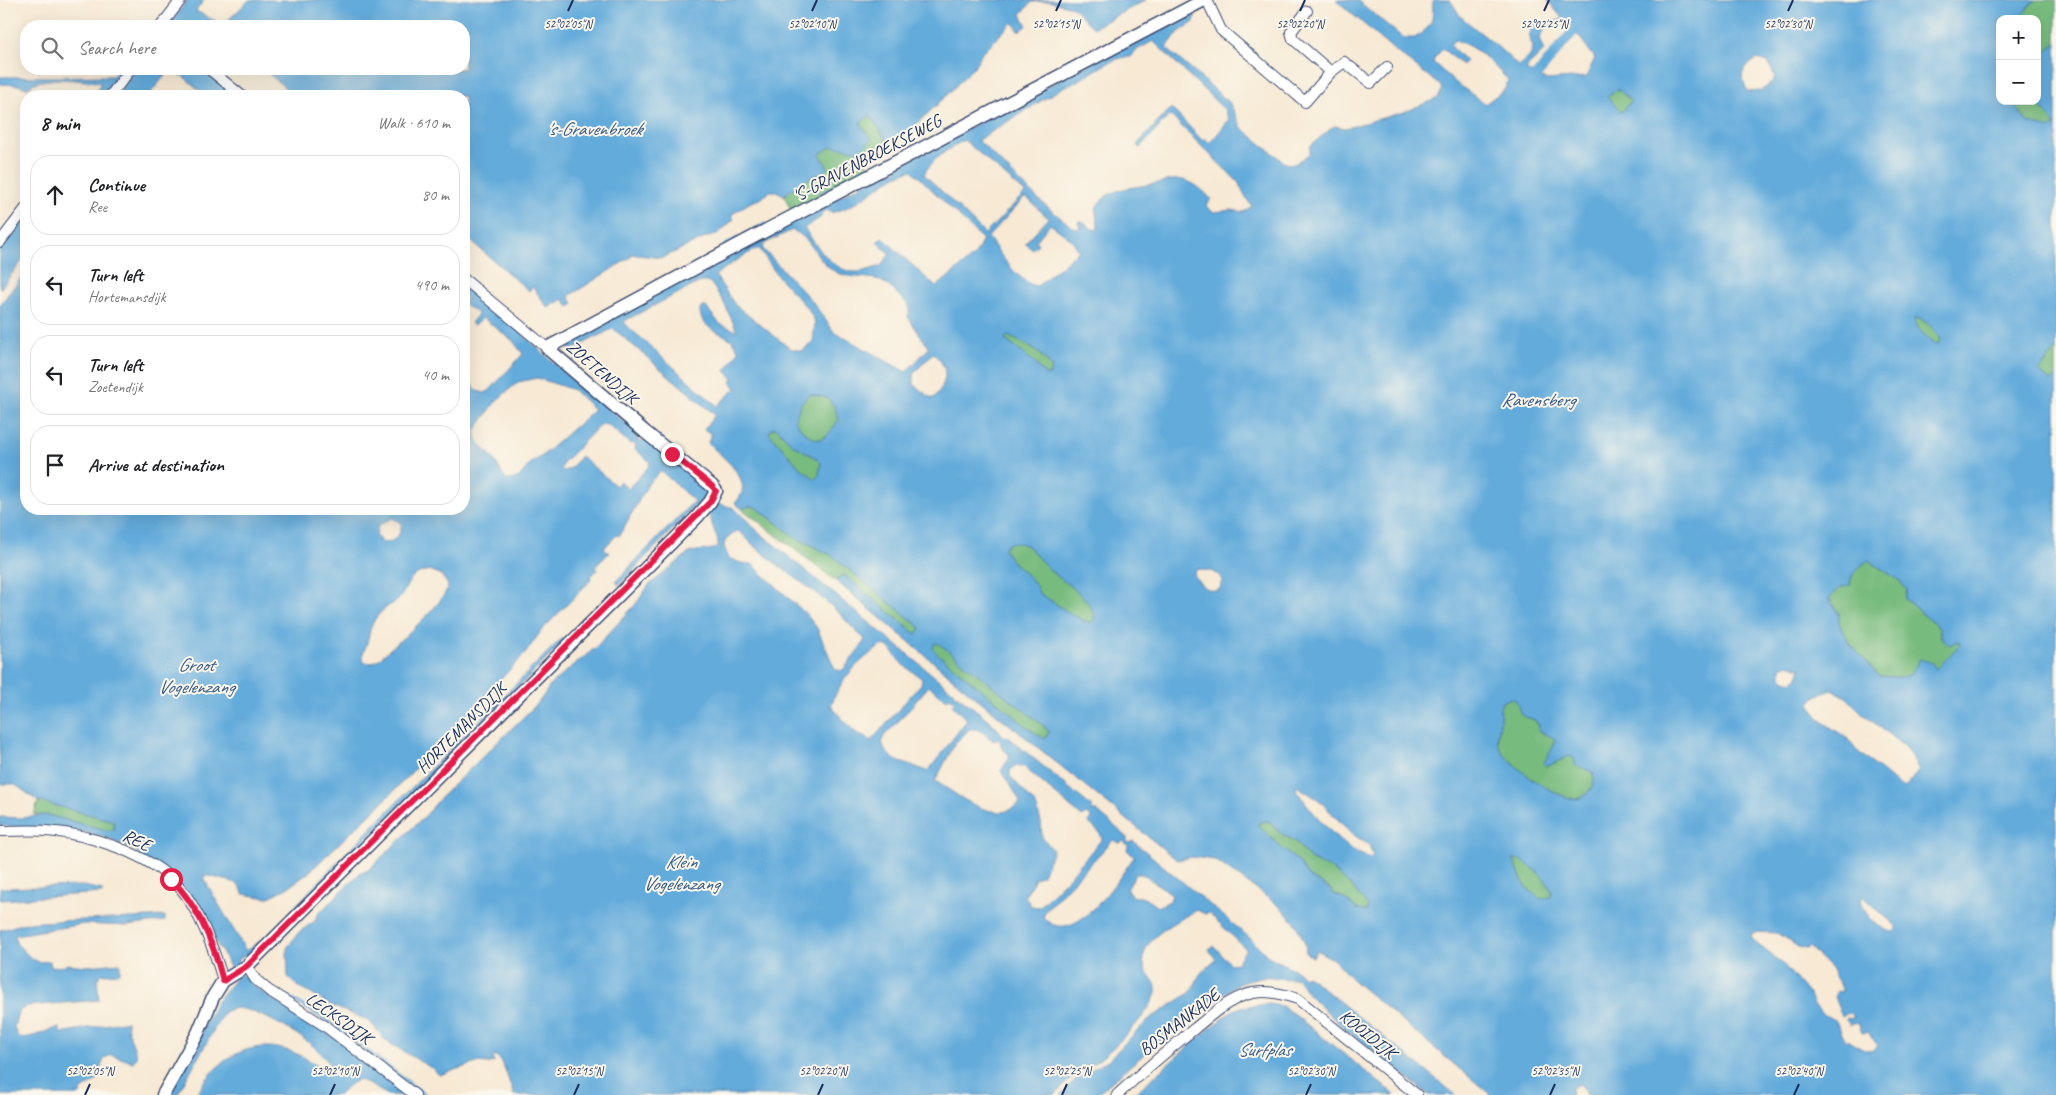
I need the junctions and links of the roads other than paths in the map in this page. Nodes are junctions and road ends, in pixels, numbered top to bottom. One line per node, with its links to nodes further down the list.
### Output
1 (181, 0): 4 (street)
2 (1205, 0): 6 (street); 14 (street, 'S-GRAVENBROEKSEWEG)
3 (1306, 11): 6 (street)
4 (166, 20)
5 (1387, 67): 6 (street)
6 (1331, 72)
7 (126, 75): 9 (street)
8 (216, 75): 10 (street)
9 (115, 90)
10 (235, 90)
11 (20, 216): 12 (street)
12 (0, 242)
13 (470, 284): 14 (street, ZOETENDIJK)
14 (547, 348): 15 (street, ZOETENDIJK)
15 (710, 501): 17 (street, HORTEMANSDIJK)
16 (0, 831): 17 (street, REE)
17 (236, 974): 19 (street, HORTEMANSDIJK); 20 (street, LECKSDIJK)
18 (1298, 999): 21 (street, BOSMANKADE); 22 (street, KOOIDIJK)
19 (163, 1095)
20 (416, 1095)
21 (1117, 1095)
22 (1417, 1095)

